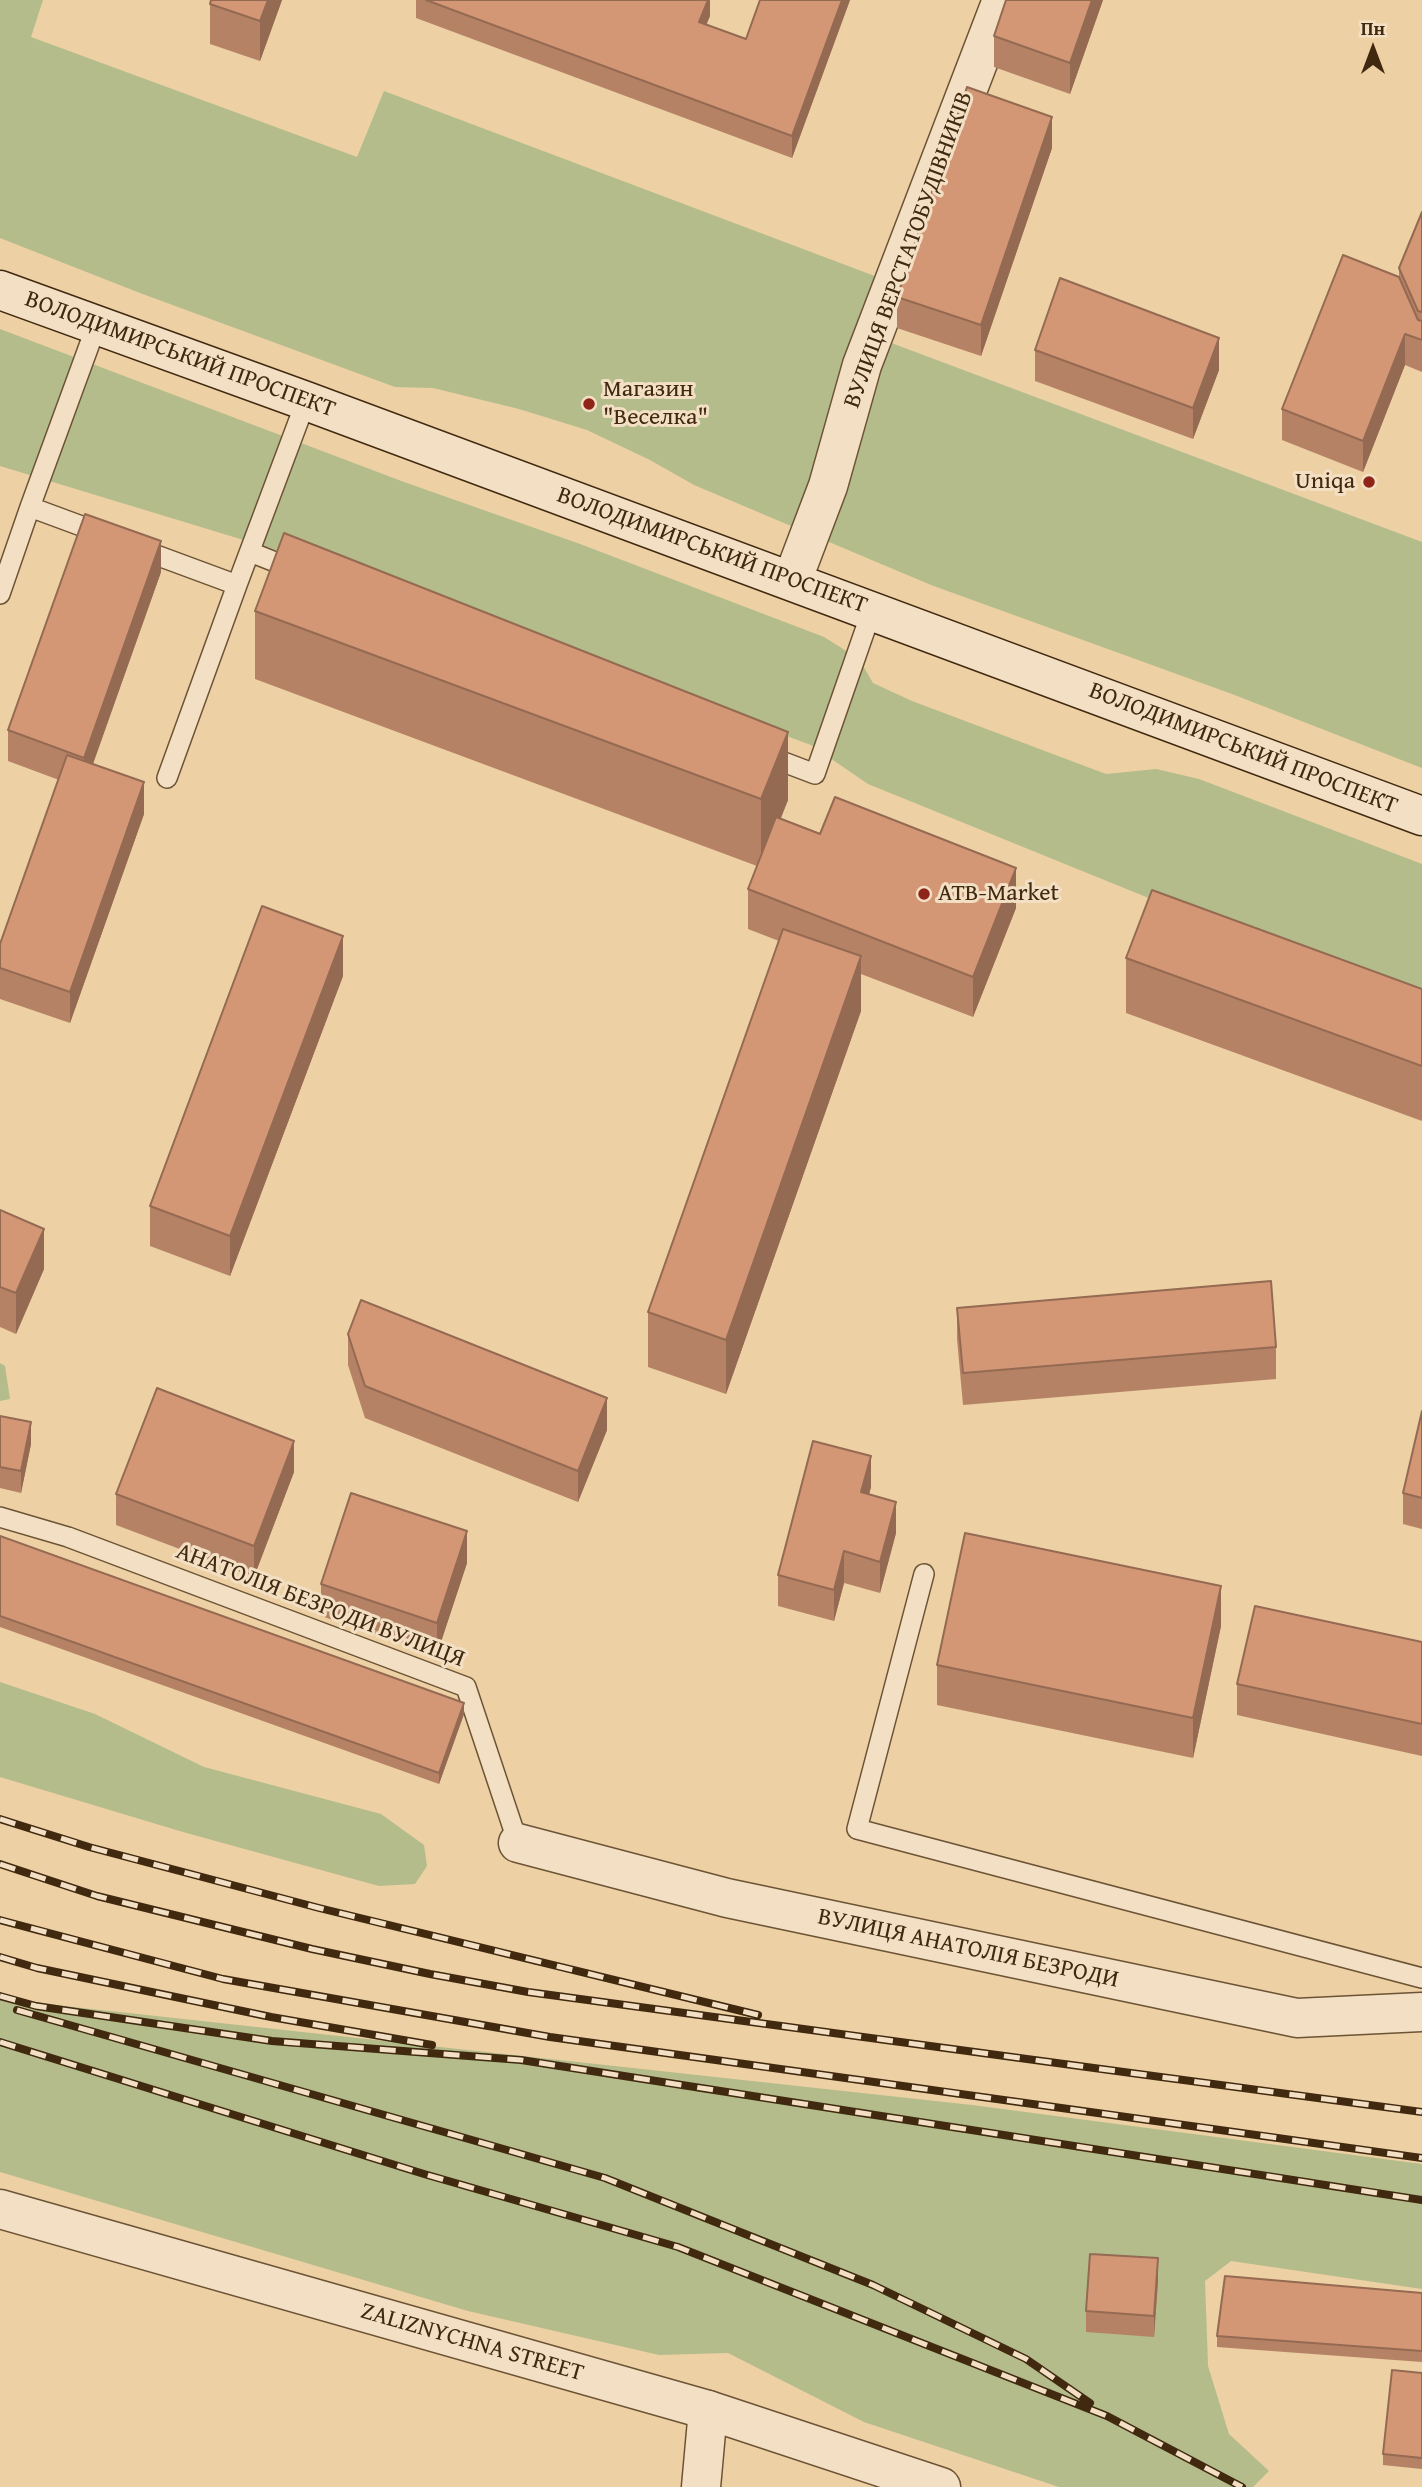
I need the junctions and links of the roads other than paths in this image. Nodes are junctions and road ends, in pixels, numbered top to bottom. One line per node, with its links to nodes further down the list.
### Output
1 (1002, 0): 8 (street, ВУЛИЦЯ ВЕРСТАТОБУДІВНИКІВ)
2 (0, 290): 3 (street, ВОЛОДИМИРСЬКИЙ ПРОСПЕКТ)
3 (97, 324): 4 (street, ВОЛОДИМИРСЬКИЙ ПРОСПЕКТ); 5 (lane)
4 (306, 401): 6 (lane); 8 (street, ВОЛОДИМИРСЬКИЙ ПРОСПЕКТ)
5 (30, 507): 9 (lane); 10 (lane)
6 (250, 552): 7 (lane); 9 (lane)
7 (314, 578)
8 (792, 581): 11 (street, ВОЛОДИМИРСЬКИЙ ПРОСПЕКТ)
9 (237, 585): 13 (lane)
10 (0, 594)
11 (872, 610): 12 (lane); 14 (street, ВОЛОДИМИРСЬКИЙ ПРОСПЕКТ)
12 (751, 749)
13 (167, 778)
14 (1422, 816)
15 (0, 1517): 17 (lane, АНАТОЛІЯ БЕЗРОДИ ВУЛИЦЯ)
16 (924, 1574): 18 (lane)
17 (518, 1843): 19 (street, ВУЛИЦЯ АНАТОЛІЯ БЕЗРОДИ)
18 (1422, 1978)
19 (1422, 2011)
20 (0, 2209): 21 (street, ZALIZNYCHNA STREET)
21 (708, 2410): 22 (street); 23 (street, ZALIZNYCHNA STREET)
22 (701, 2487)
23 (941, 2487)

